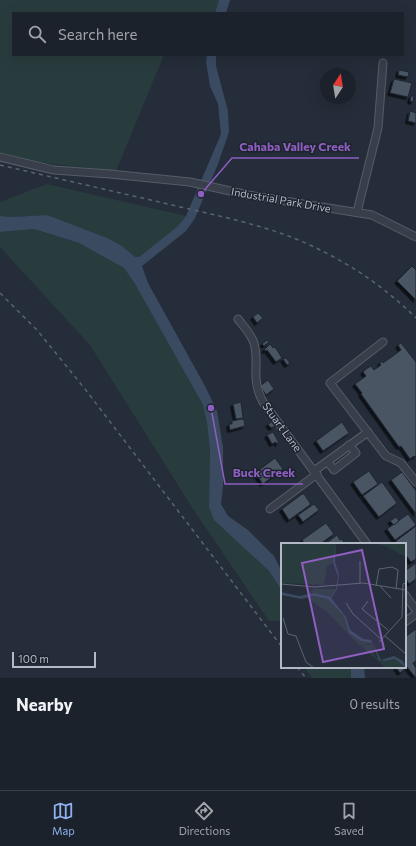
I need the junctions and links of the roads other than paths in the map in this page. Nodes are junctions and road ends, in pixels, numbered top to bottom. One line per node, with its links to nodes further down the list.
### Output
1 (383, 63): 3 (street)
2 (0, 157): 3 (street, Industrial Park Drive)
3 (356, 212): 4 (street, Industrial Park Drive)
4 (416, 237)
5 (238, 320): 8 (street, Stuart Lane)
6 (383, 342): 7 (street)
7 (368, 432): 8 (street); 9 (street)
8 (316, 473): 10 (street); 11 (street, Stuart Lane)
9 (416, 482)
10 (270, 509)
11 (366, 543)
12 (406, 596): 13 (street)
13 (416, 610)
14 (416, 614): 15 (street)
15 (406, 621)

